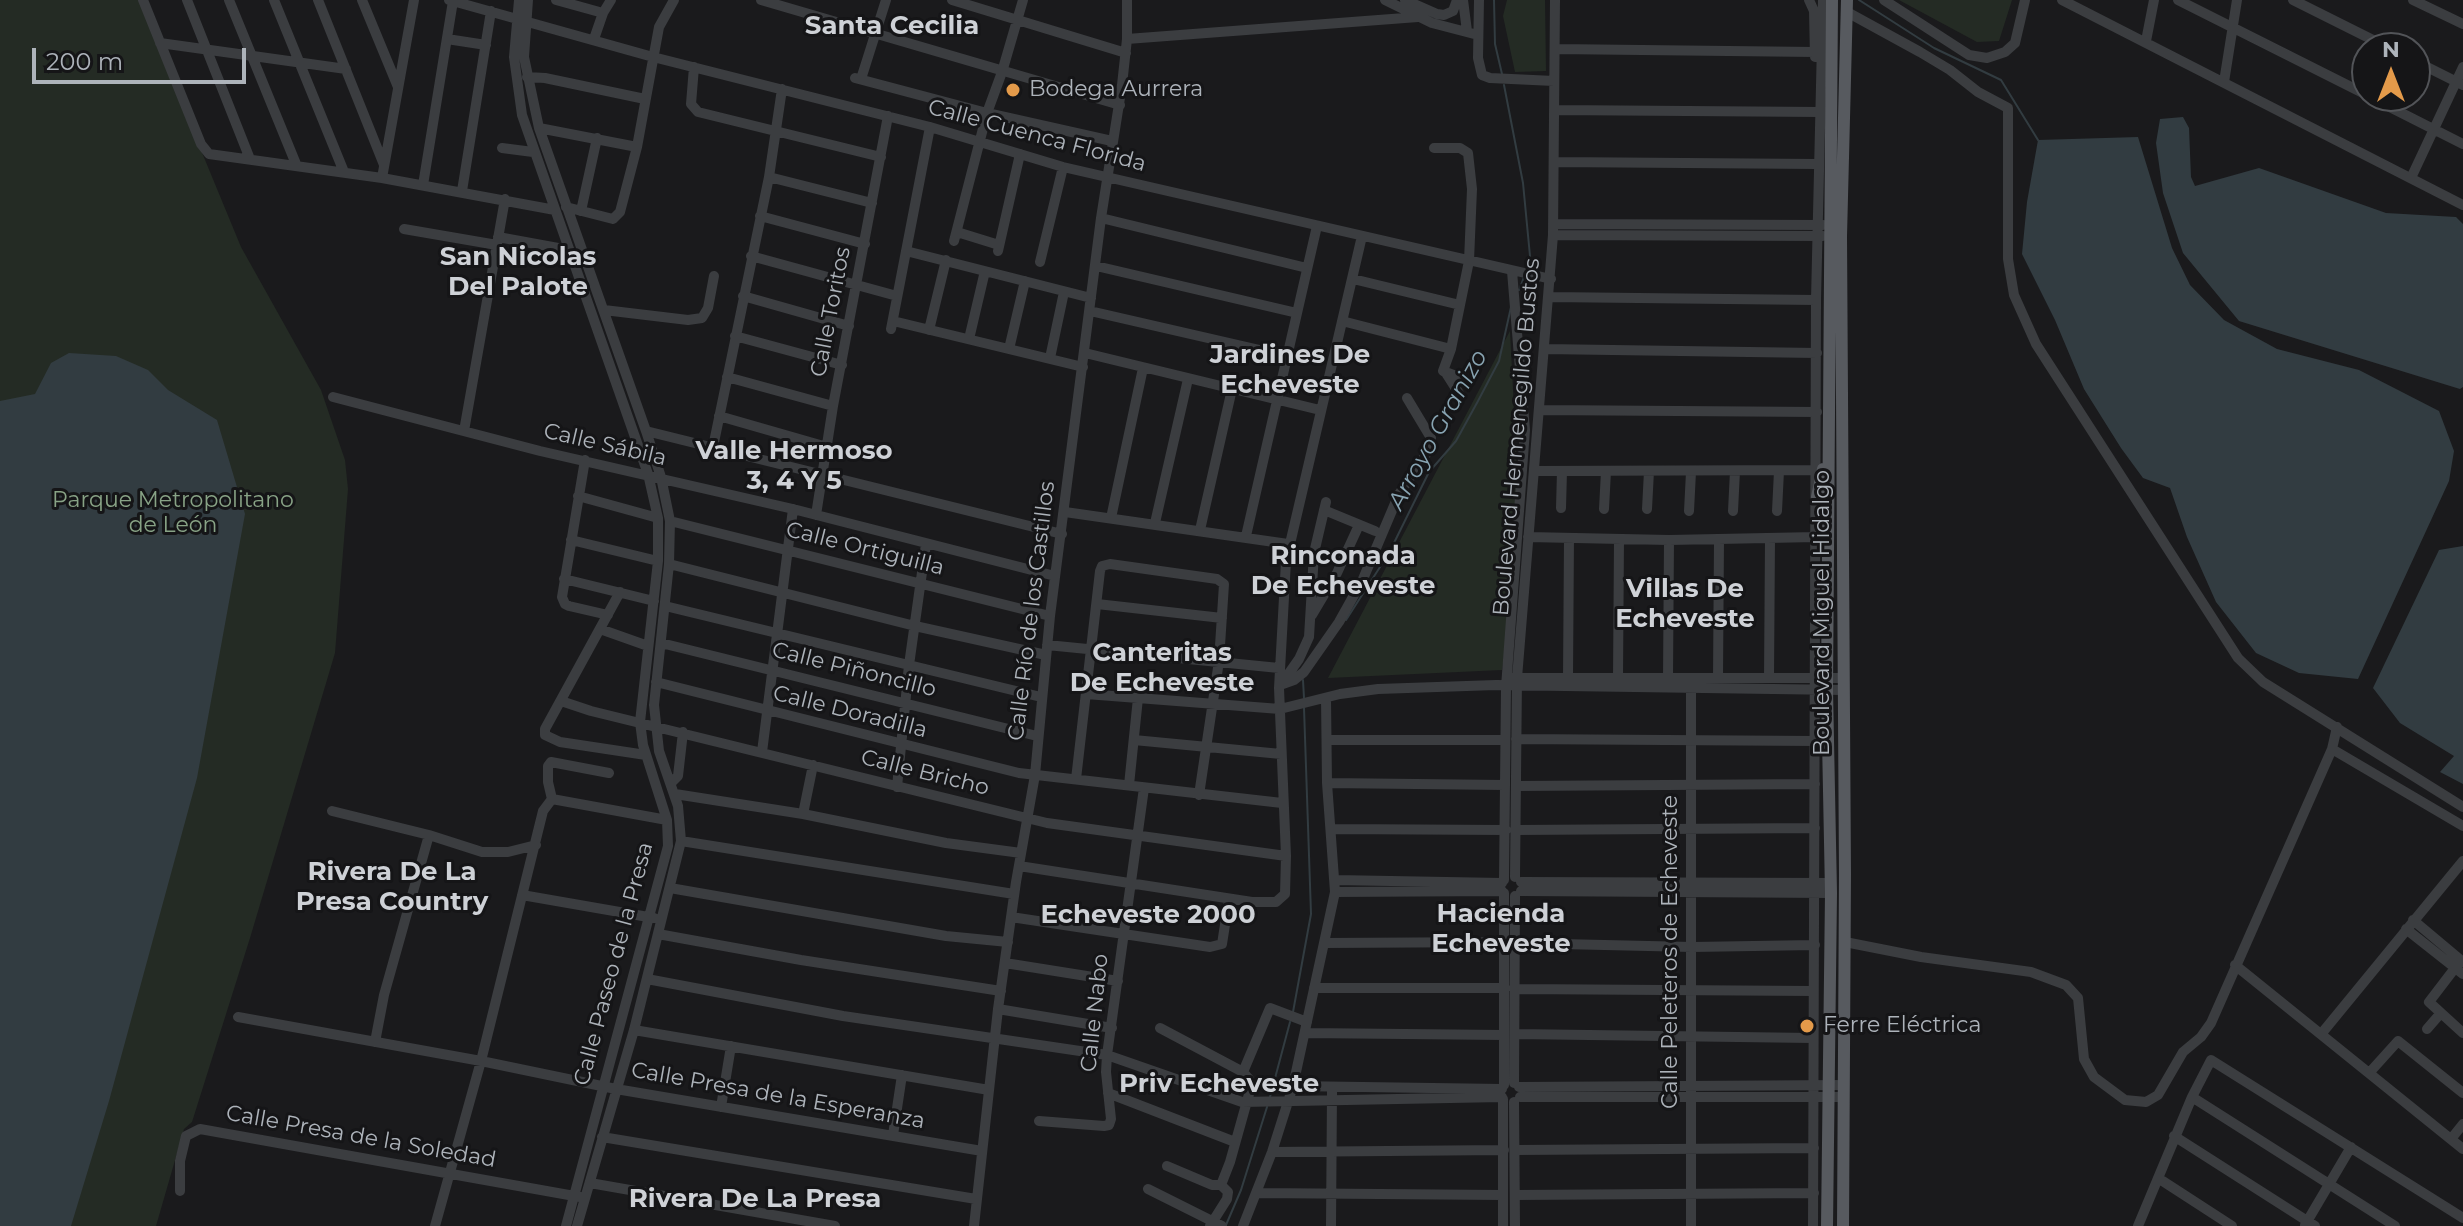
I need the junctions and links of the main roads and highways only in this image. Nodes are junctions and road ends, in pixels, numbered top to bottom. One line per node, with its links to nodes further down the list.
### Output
1 (1832, 0): 3 (main road, Boulevard Miguel Hidalgo)
2 (1847, 6): 3 (main road, Boulevard Miguel Hidalgo)
3 (1830, 231): 4 (main road, Boulevard Miguel Hidalgo); 7 (main road, Boulevard Miguel Hidalgo)
4 (1829, 430): 5 (main road); 6 (main road, Boulevard Miguel Hidalgo)
5 (1817, 497)
6 (1827, 1226)
7 (1843, 1226)

